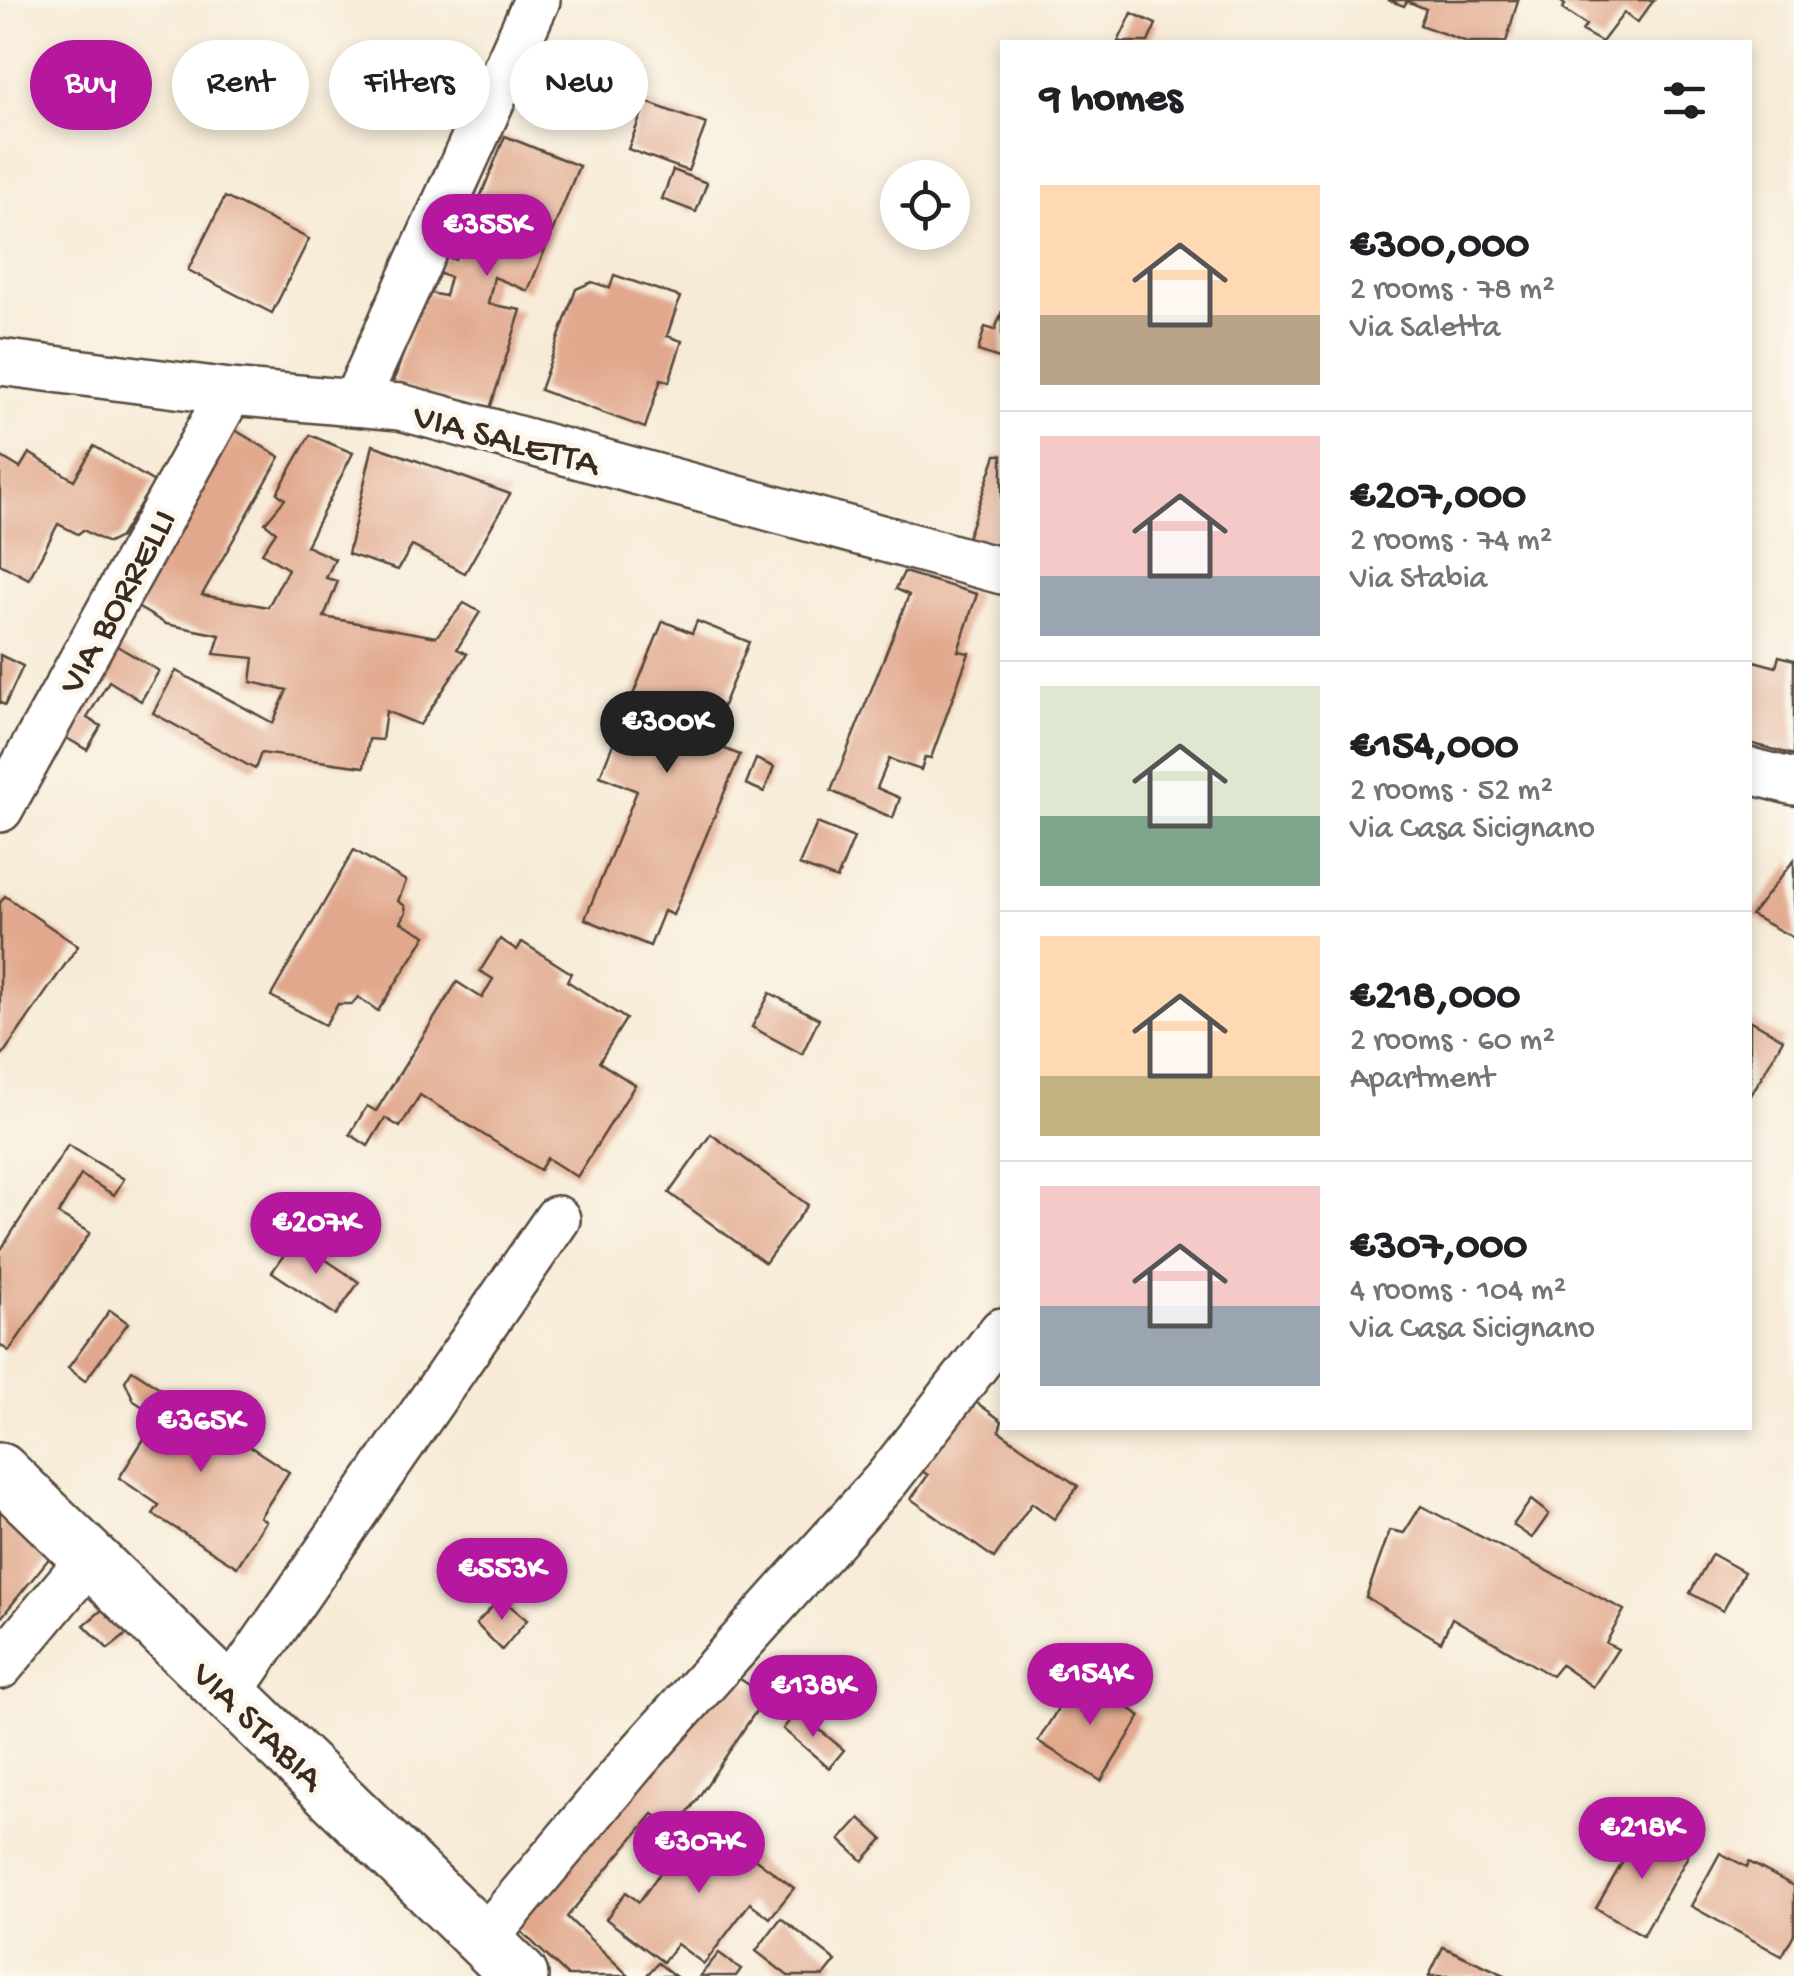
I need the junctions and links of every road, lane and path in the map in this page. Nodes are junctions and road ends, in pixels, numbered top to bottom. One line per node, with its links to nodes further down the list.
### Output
1 (538, 0): 4 (street)
2 (0, 362): 3 (street, VIA SALETTA)
3 (230, 392): 4 (street, VIA SALETTA); 8 (street, VIA BORRELLI)
4 (355, 403): 5 (street, VIA SALETTA)
5 (1000, 570)
6 (1752, 771): 7 (street)
7 (1794, 782)
8 (0, 809)
9 (557, 1219): 14 (street)
10 (1000, 1334): 15 (street)
11 (0, 1471): 12 (main road, VIA STABIA)
12 (90, 1558): 13 (street); 14 (main road, VIA STABIA)
13 (0, 1666)
14 (229, 1694): 15 (main road, VIA STABIA)
15 (502, 1958)

